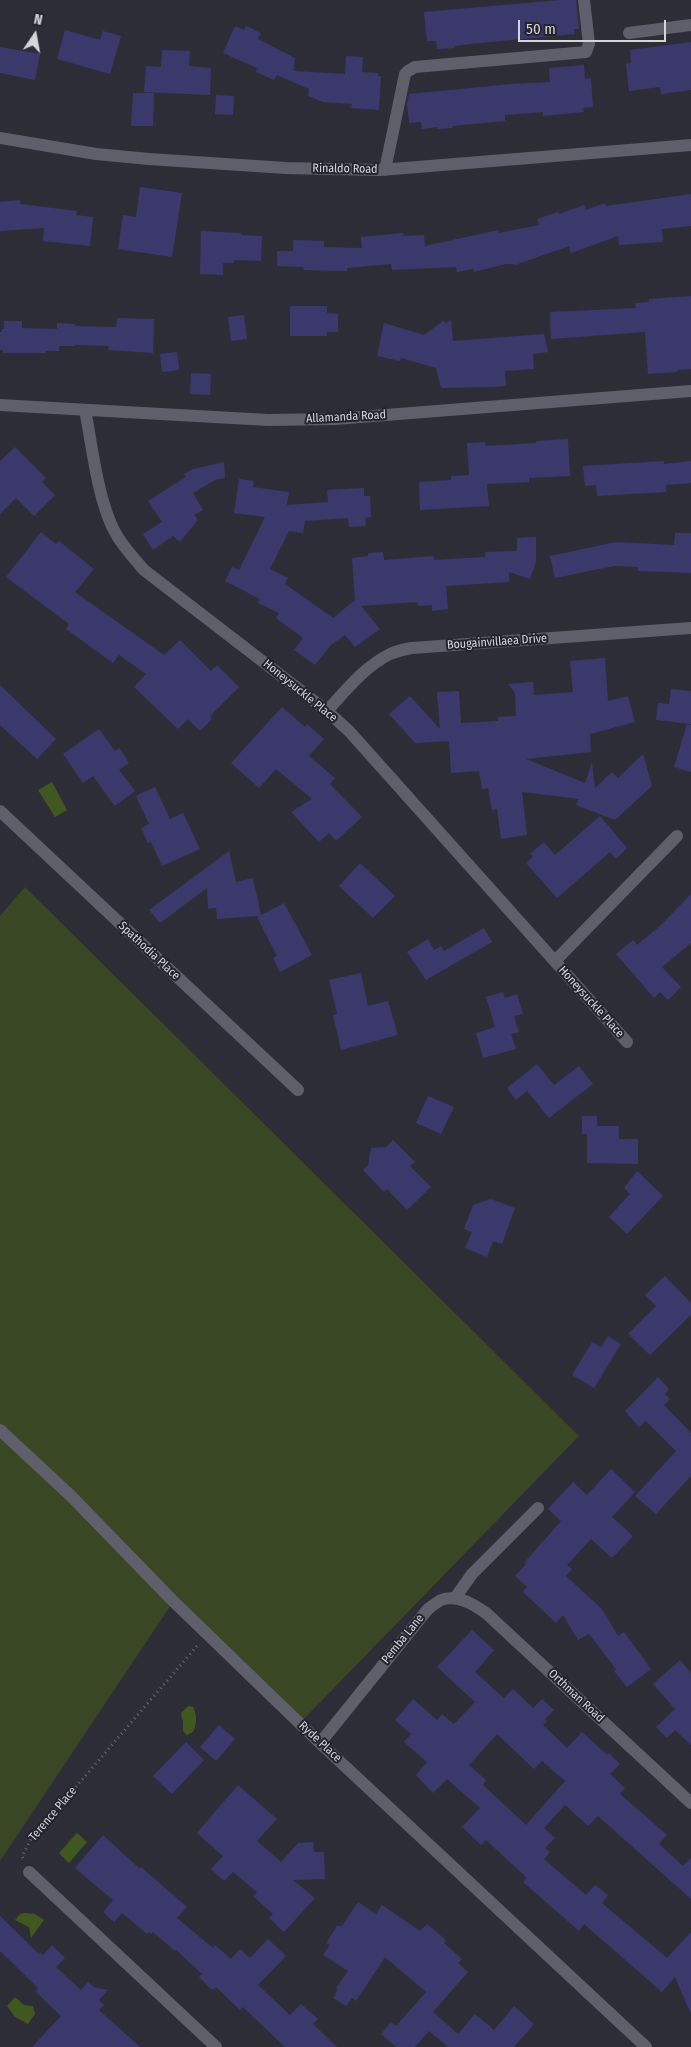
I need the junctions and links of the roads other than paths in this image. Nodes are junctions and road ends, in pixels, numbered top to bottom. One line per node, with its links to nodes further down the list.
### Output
1 (584, 0): 6 (street)
2 (691, 25): 3 (street)
3 (629, 33)
4 (0, 138): 6 (street, Rinaldo Road)
5 (691, 145): 6 (street, Rinaldo Road)
6 (385, 170)
7 (691, 391): 9 (street, Allamanda Road)
8 (0, 406): 9 (street, Allamanda Road)
9 (85, 410): 11 (street, Honeysuckle Place)
10 (691, 628): 11 (street, Bougainvillaea Drive)
11 (327, 711): 14 (street, Honeysuckle Place)
12 (0, 812): 16 (street, Spathodia Place)
13 (677, 836): 14 (street, Honeysuckle Place)
14 (555, 961): 15 (street, Honeysuckle Place)
15 (627, 1042)
16 (298, 1090)
17 (0, 1430): 20 (street, Ryde Place)
18 (538, 1508): 19 (street)
19 (455, 1598): 20 (street, Pemba Lane); 21 (street, Orthman Road)
20 (320, 1743): 24 (street, Ryde Place)
21 (691, 1803)
22 (29, 1872): 23 (street)
23 (216, 2047)
24 (646, 2047)

